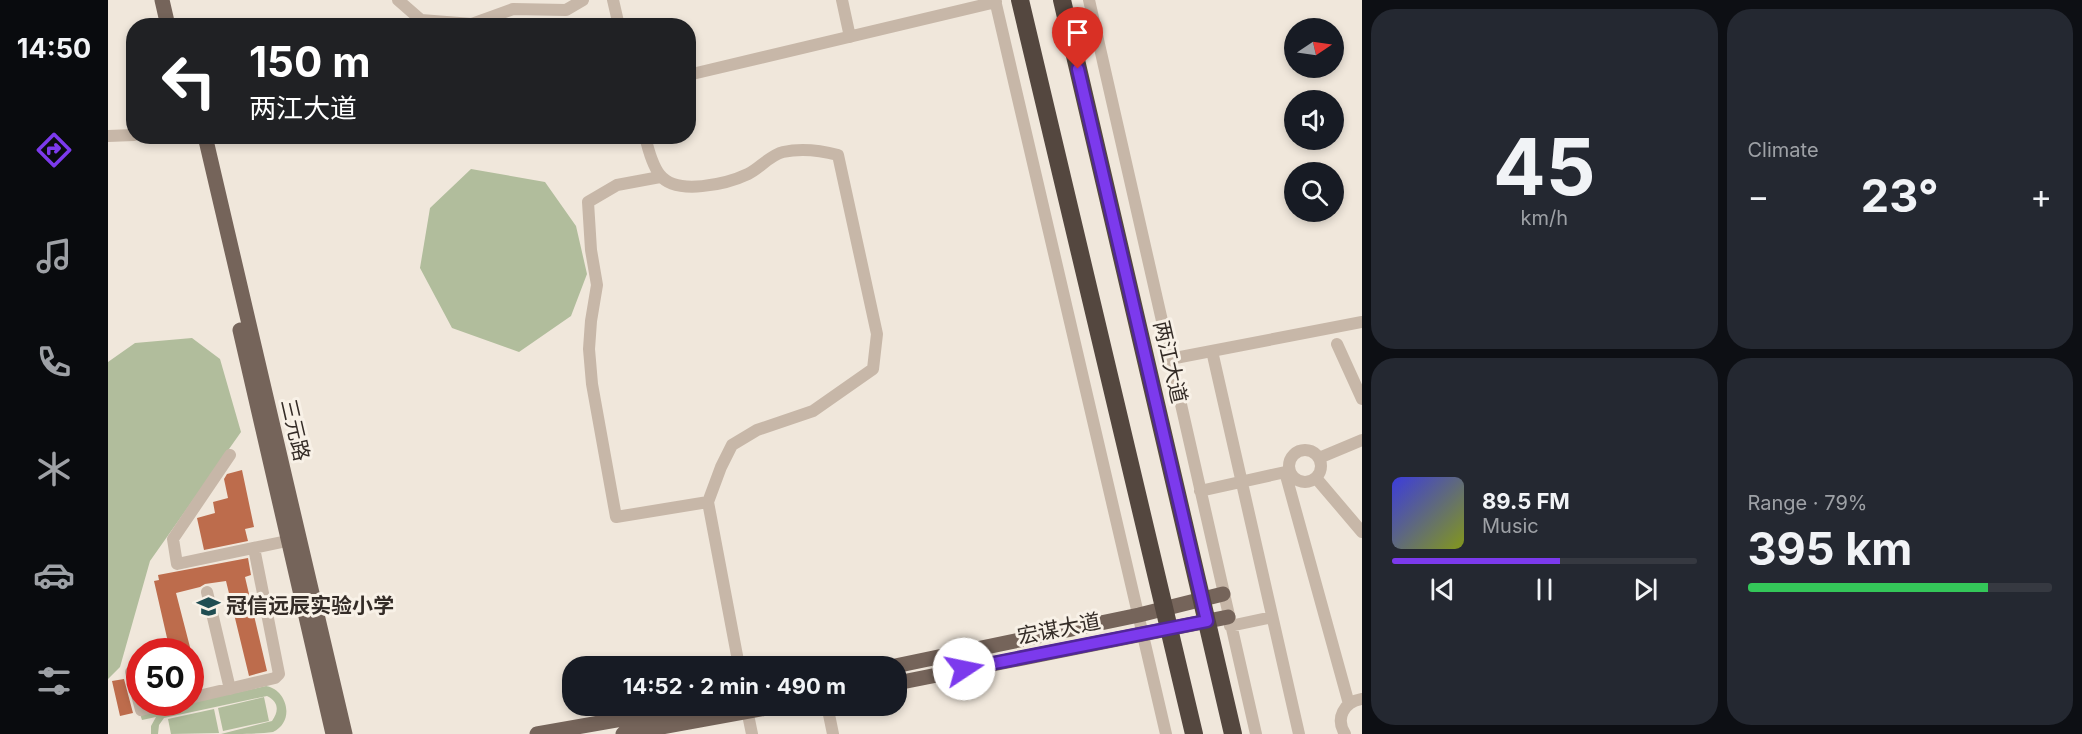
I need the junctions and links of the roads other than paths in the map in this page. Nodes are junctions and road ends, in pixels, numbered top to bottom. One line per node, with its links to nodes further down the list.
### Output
1 (162, 0): 11 (main road)
2 (173, 0): 12 (main road)
3 (398, 0): 13 (street)
4 (583, 0): 14 (street)
5 (613, 0): 15 (street)
6 (842, 0): 16 (street)
7 (1020, 0): 43 (highway)
8 (1062, 0): 42 (highway, 两江大道)
9 (1089, 0): 27 (street)
10 (996, 1): 16 (street); 44 (street)
11 (166, 18)
12 (177, 18)
13 (419, 18)
14 (488, 18)
15 (617, 18)
16 (850, 37): 17 (street)
17 (696, 73)
18 (126, 135): 19 (street)
19 (108, 136)
20 (198, 144): 38 (main road, 三元路)
21 (207, 144): 62 (main road, 三元路)
22 (647, 144): 23 (street)
23 (660, 177): 36 (street); 36 (street)
24 (1362, 322): 26 (street)
25 (1338, 344): 28 (street)
26 (1212, 351): 27 (street); 34 (street)
27 (1170, 359): 35 (street)
28 (1362, 399)
29 (1362, 440): 31 (street)
30 (230, 455): 39 (street)
31 (1319, 458): 32 (street); 33 (street)
32 (1288, 471): 33 (street); 34 (street); 56 (street)
33 (1316, 478): 37 (street)
34 (1242, 482): 35 (street); 45 (street)
35 (1200, 491): 41 (street)
36 (708, 502): 50 (street)
37 (1362, 532)
38 (287, 541): 39 (street); 61 (main road, 三元路)
39 (254, 548): 53 (street)
40 (207, 592): 53 (street)
41 (1223, 594): 42 (main road); 47 (street)
42 (1202, 599): 43 (main road); 46 (highway, 两江大道)
43 (1165, 608): 44 (main road); 48 (highway)
44 (1139, 615): 49 (street); 51 (main road)
45 (1272, 617): 47 (street); 71 (street)
46 (1207, 621): 47 (main road, 宏谋大道); 48 (main road, 宏谋大道); 69 (highway, 两江大道)
47 (1229, 622): 70 (street)
48 (1170, 629): 49 (main road, 宏谋大道); 68 (highway)
49 (1143, 634): 52 (main road, 宏谋大道); 67 (street)
50 (737, 656)
51 (907, 664)
52 (907, 680)
53 (230, 689): 54 (street)
54 (204, 695)
55 (1362, 699): 56 (street)
56 (1349, 704): 72 (street)
57 (639, 716): 63 (main road)
58 (712, 716): 64 (main road)
59 (748, 716): 65 (street)
60 (829, 716): 66 (street)
61 (333, 734)
62 (345, 734)
63 (537, 734)
64 (623, 734)
65 (752, 734)
66 (833, 734)
67 (1166, 734)
68 (1194, 734)
69 (1233, 734)
70 (1256, 734)
71 (1299, 734)
72 (1345, 734)

